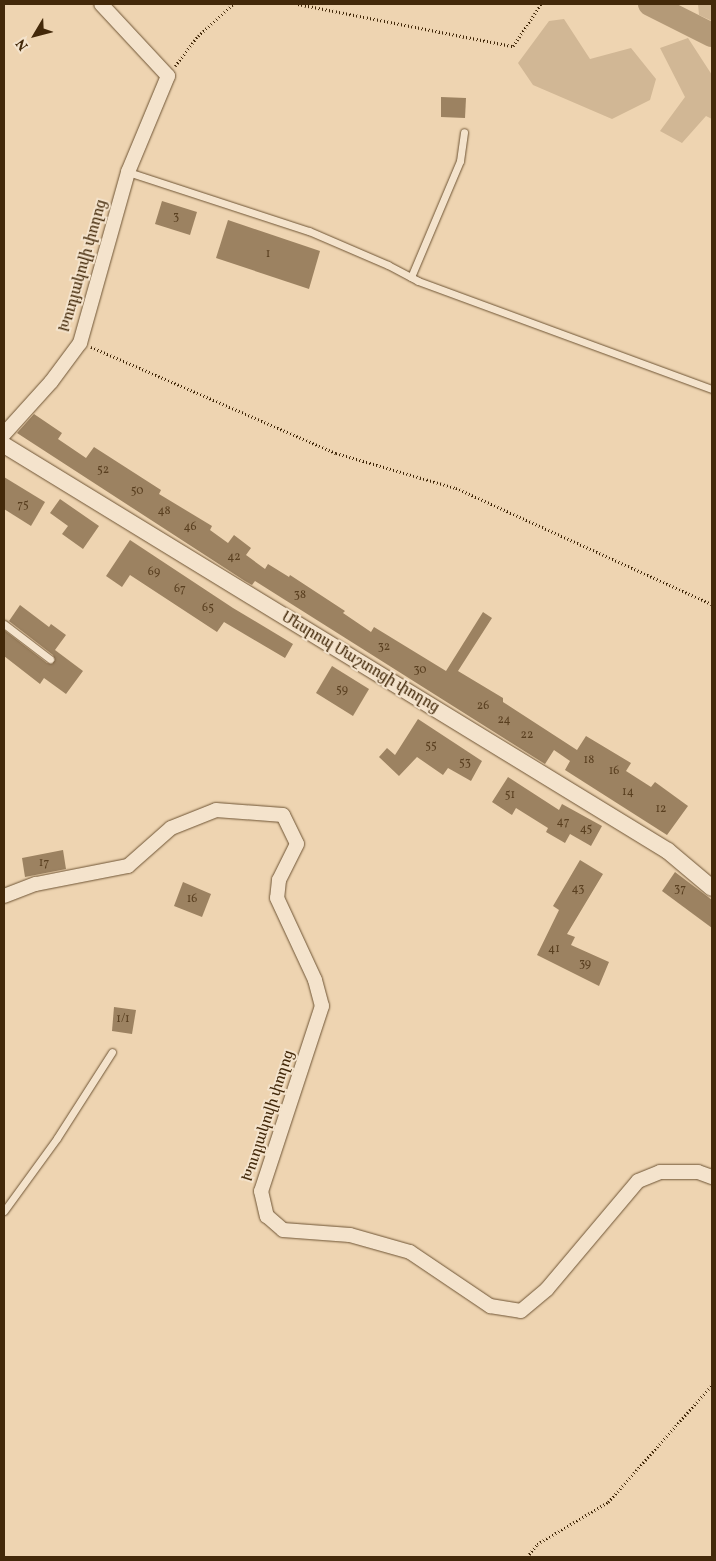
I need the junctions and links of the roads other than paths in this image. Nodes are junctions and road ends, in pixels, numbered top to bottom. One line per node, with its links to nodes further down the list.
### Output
1 (101, 4): 3 (street, Խուդյակովի փողոց)
2 (464, 132): 4 (lane)
3 (128, 172): 4 (lane); 6 (street, Խուդյակովի փողոց)
4 (411, 277): 5 (lane)
5 (712, 389)
6 (4, 434)
7 (4, 444): 10 (street, Մեսրոպ Մաշտոցի փողոց)
8 (4, 624): 9 (lane)
9 (50, 659)
10 (712, 888)
11 (4, 896): 13 (street, Խուդյակովի փողոց)
12 (112, 1052): 14 (lane)
13 (712, 1177)
14 (4, 1210)

